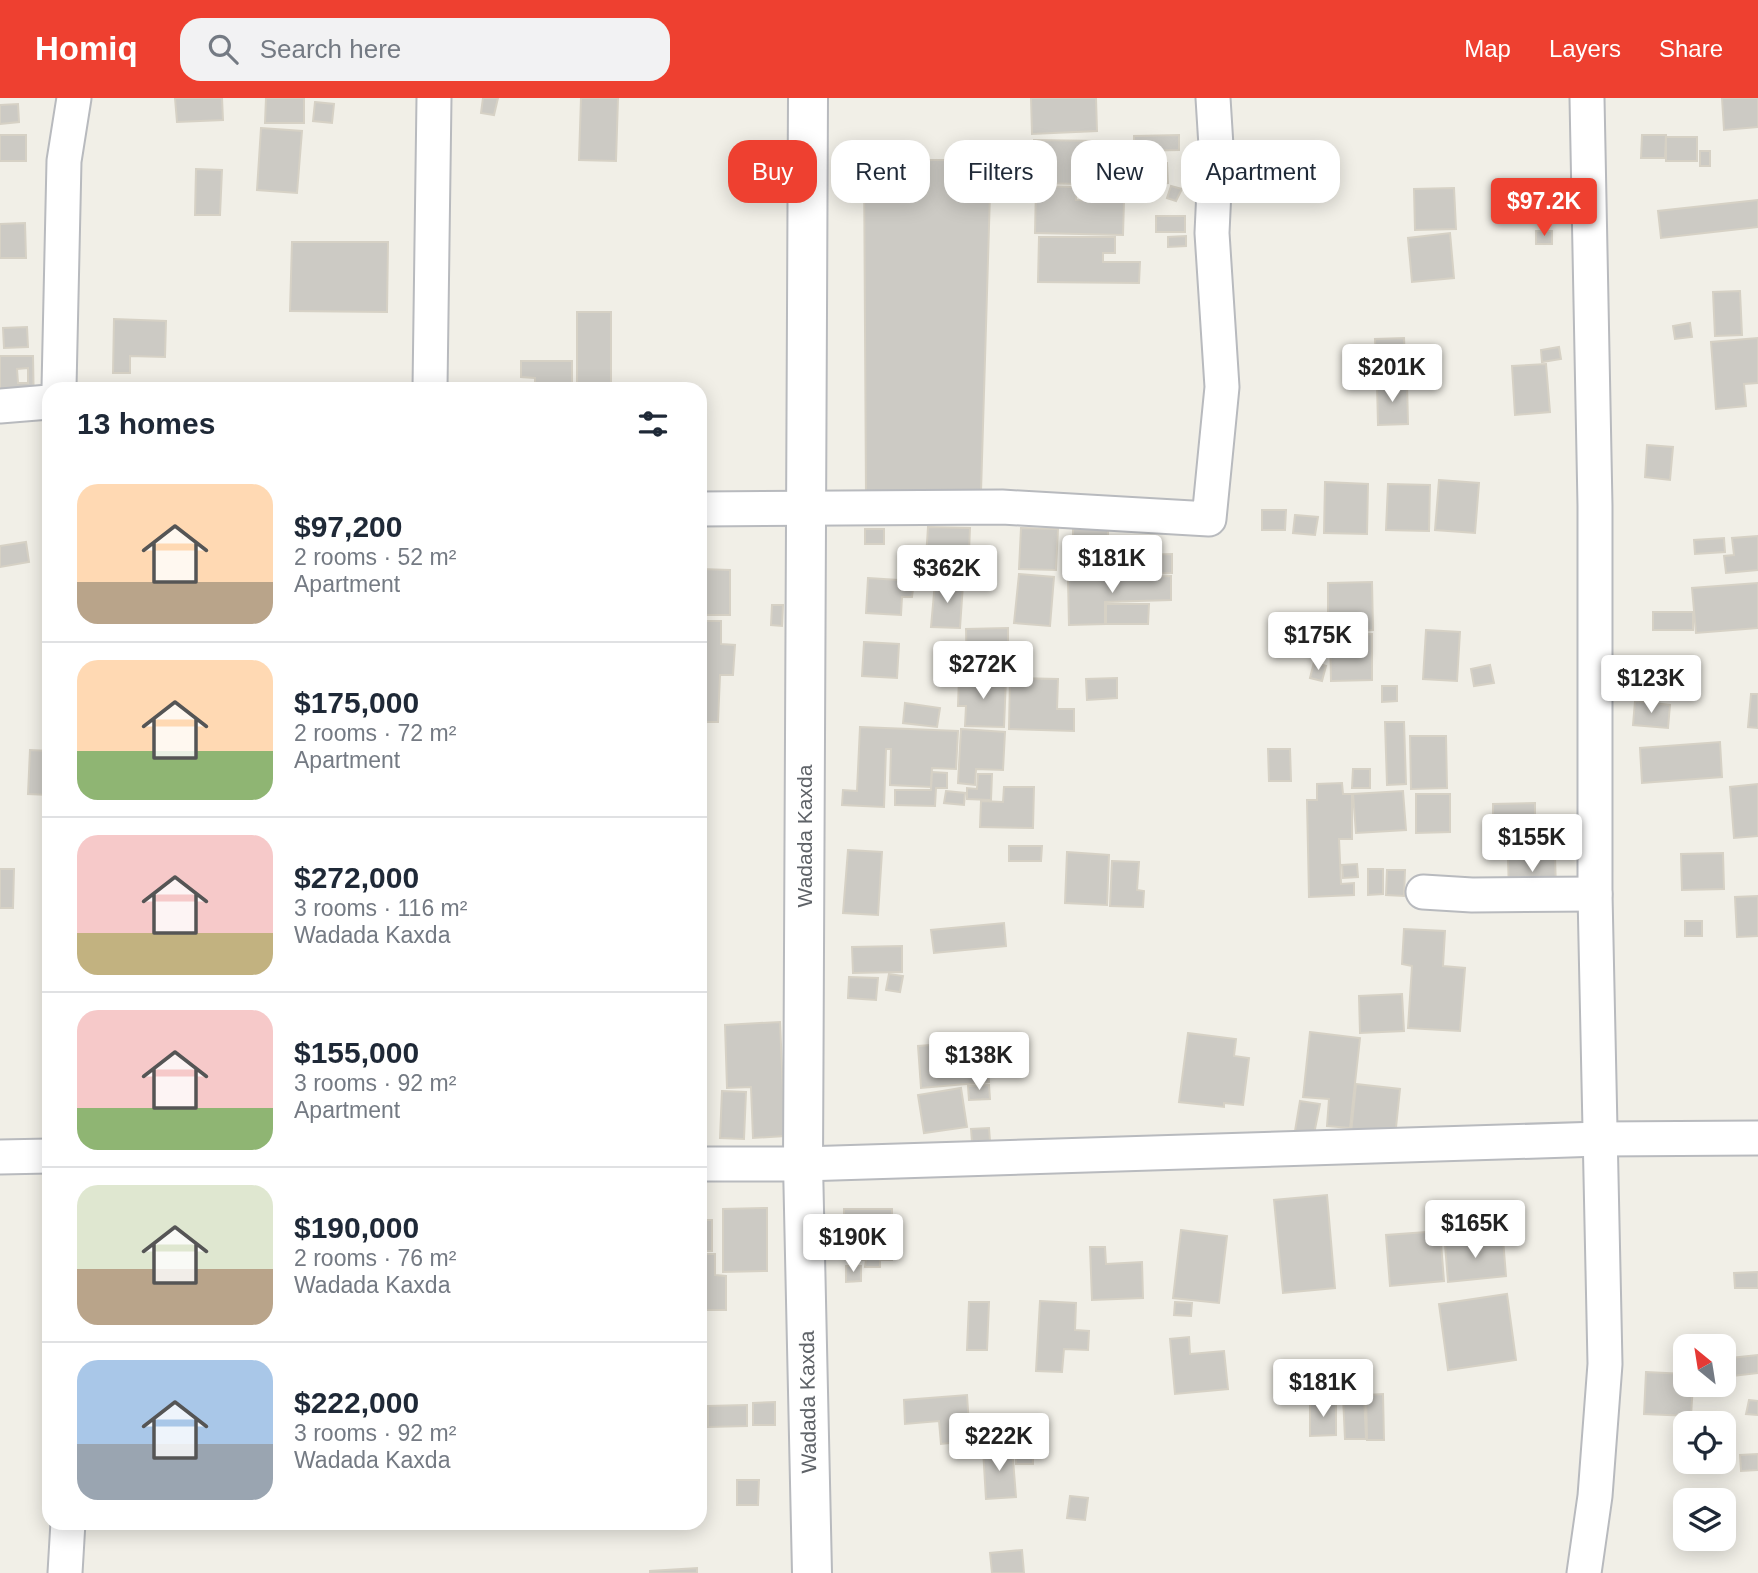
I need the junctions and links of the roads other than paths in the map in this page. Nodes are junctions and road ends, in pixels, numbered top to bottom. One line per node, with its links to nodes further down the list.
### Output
1 (74, 98): 6 (street)
2 (433, 98): 7 (street)
3 (808, 98): 11 (street, Wadada Kaxda)
4 (1213, 98): 11 (street)
5 (1587, 98): 13 (street)
6 (59, 382)
7 (430, 382)
8 (42, 403): 9 (street)
9 (0, 406)
10 (707, 509): 11 (street)
11 (806, 510): 19 (street, Wadada Kaxda)
12 (1423, 891): 13 (street)
13 (1595, 894): 15 (street)
14 (1758, 1138): 15 (street)
15 (1600, 1139): 19 (street); 23 (street)
16 (42, 1156): 17 (street)
17 (0, 1157)
18 (707, 1164): 19 (street)
19 (803, 1164): 22 (street, Wadada Kaxda)
20 (68, 1530): 21 (street)
21 (65, 1573)
22 (812, 1573)
23 (1584, 1573)

